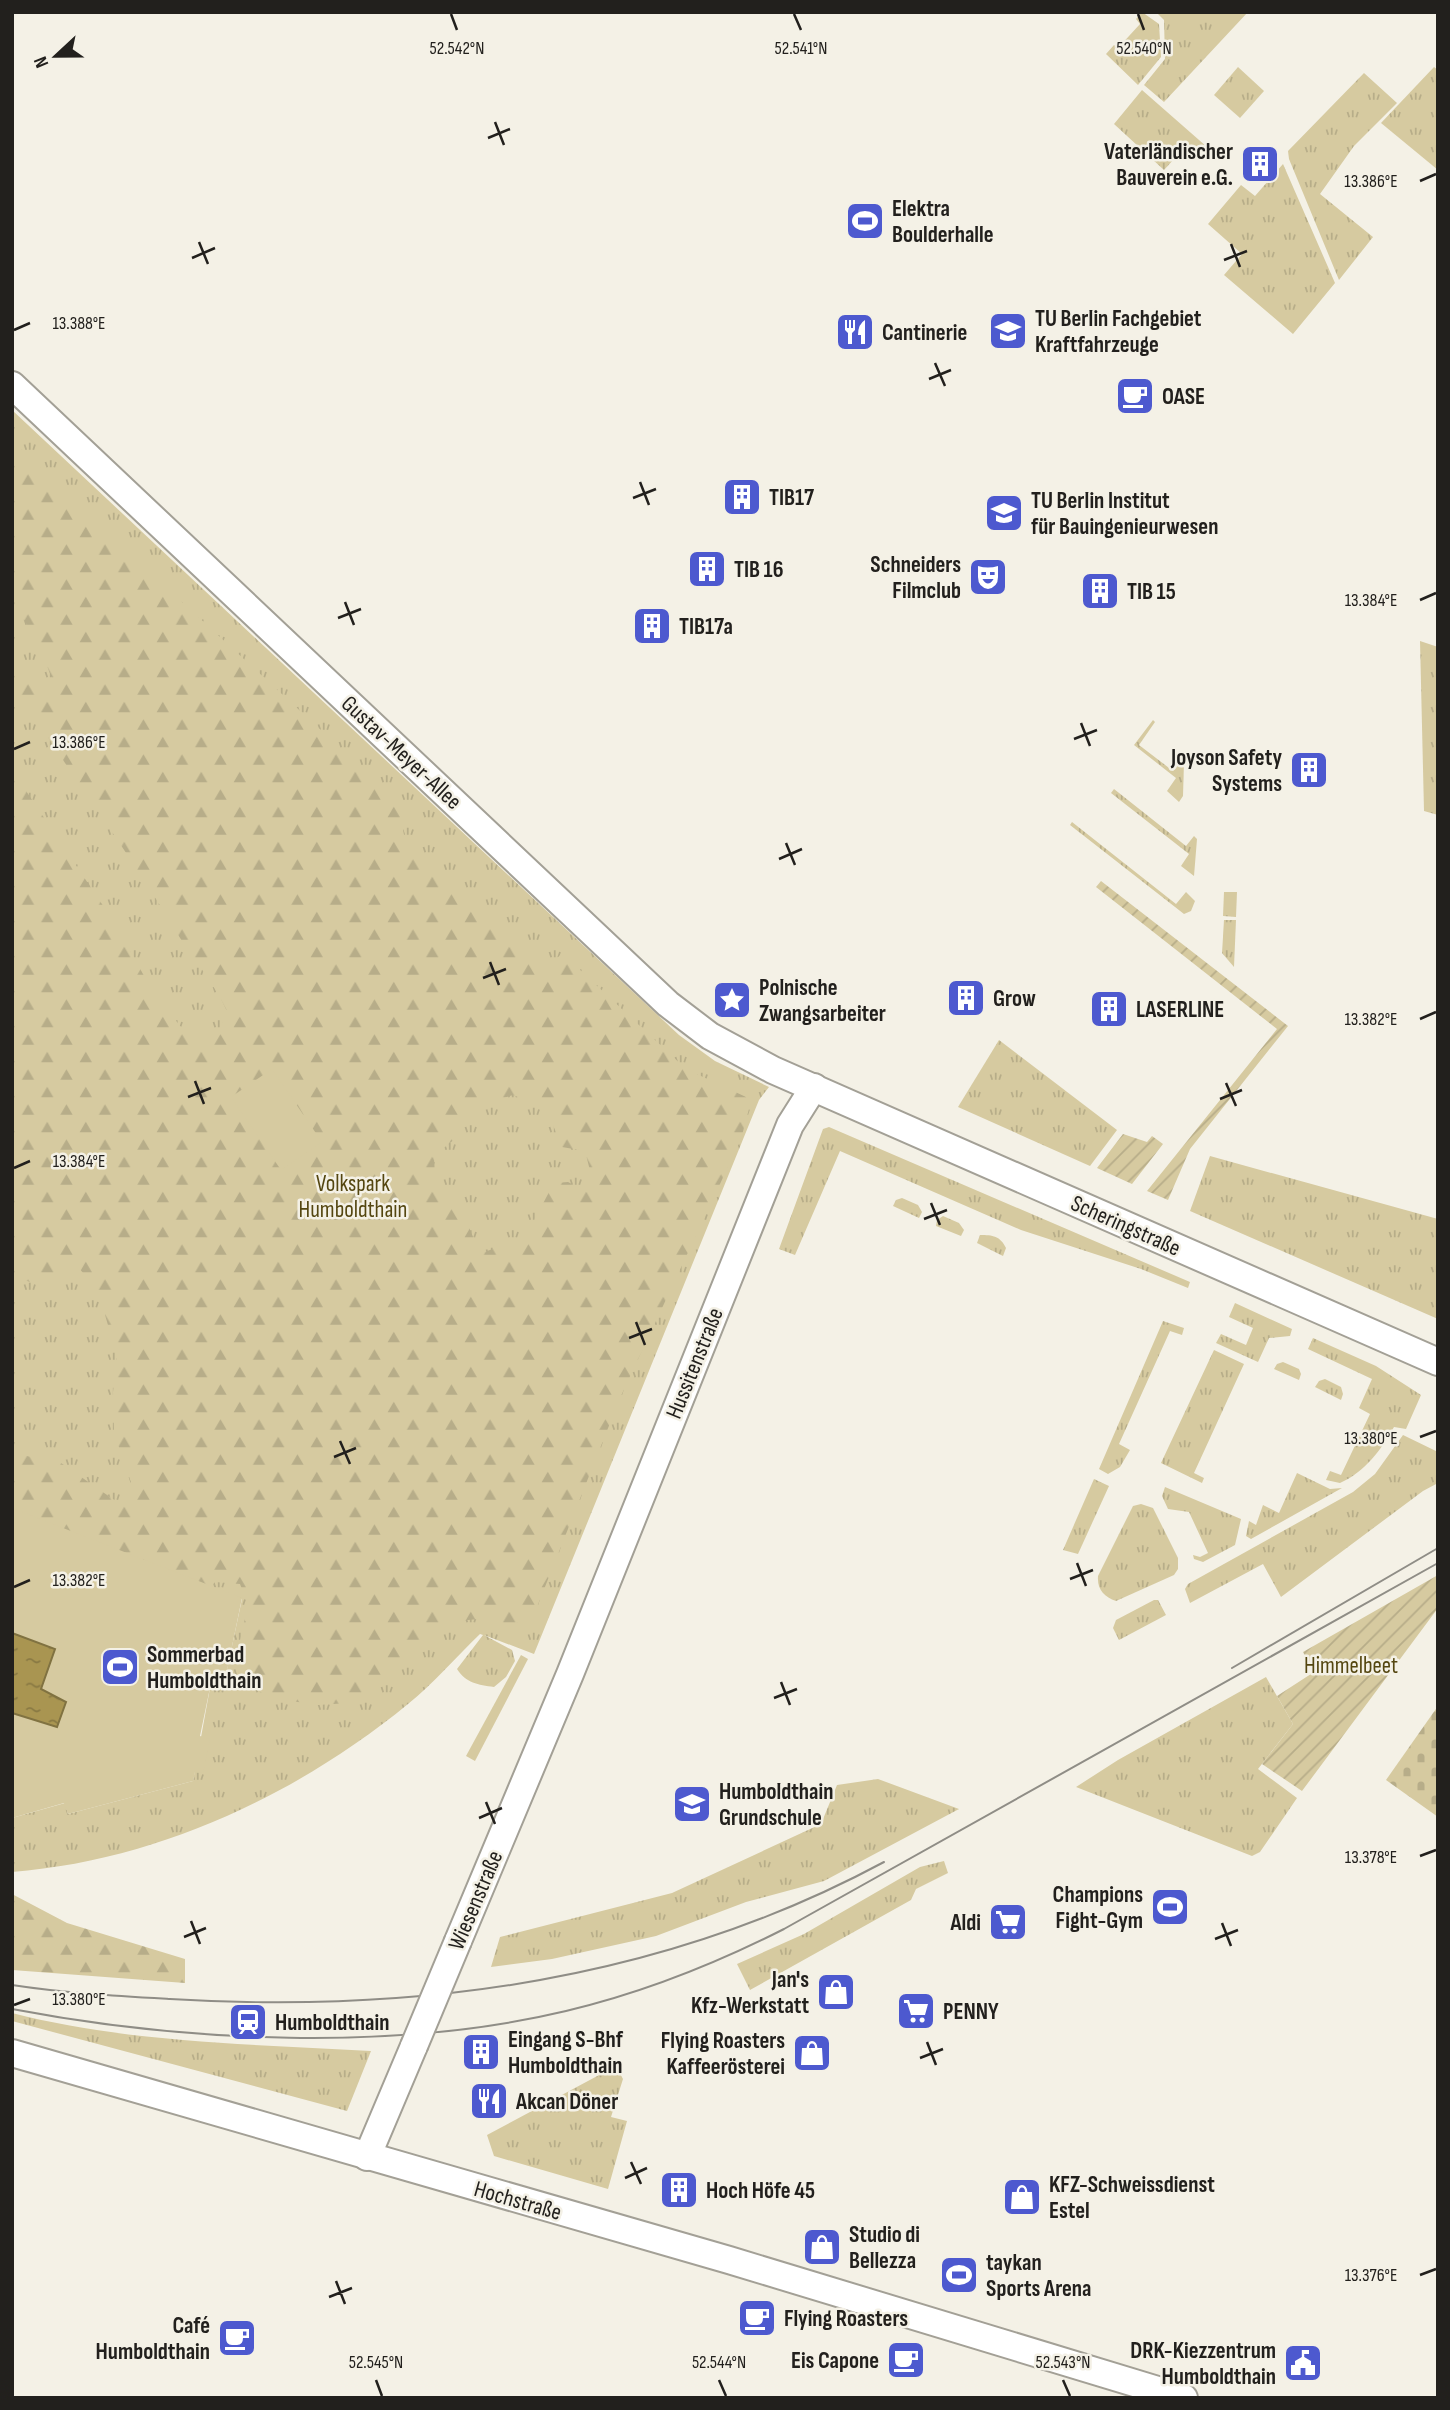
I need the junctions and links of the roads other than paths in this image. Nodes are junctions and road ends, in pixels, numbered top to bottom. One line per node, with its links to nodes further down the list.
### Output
1 (12, 385): 2 (street, Gustav-Meyer-Allee)
2 (814, 1087): 3 (street, Scheringstraße); 4 (street, Hussitenstraße)
3 (1438, 1362)
4 (583, 1643): 6 (street, Wiesenstraße, bridge)
5 (12, 2053): 6 (street, Hochstraße)
6 (367, 2157): 7 (street, Hochstraße)
7 (1184, 2398)

